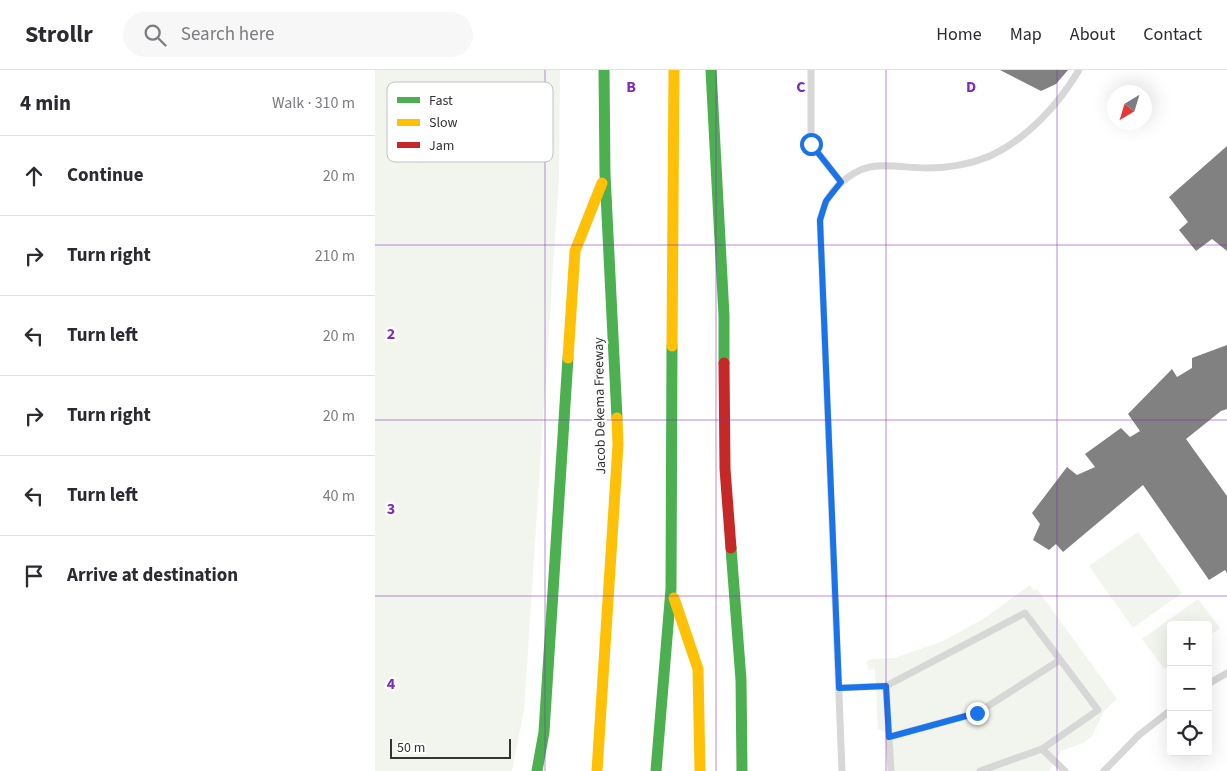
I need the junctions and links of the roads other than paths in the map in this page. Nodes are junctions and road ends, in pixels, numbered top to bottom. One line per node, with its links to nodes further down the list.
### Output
1 (604, 70): 6 (highway, Jacob Dekema Freeway)
2 (674, 70): 8 (highway)
3 (711, 70): 21 (highway)
4 (811, 70): 7 (lane)
5 (1079, 70): 7 (lane)
6 (605, 174): 17 (highway); 18 (highway, Jacob Dekema Freeway)
7 (841, 182): 13 (lane)
8 (671, 589): 19 (highway); 20 (highway)
9 (1060, 660): 12 (lane); 15 (lane); 16 (lane)
10 (1227, 673): 11 (lane)
11 (1212, 682)
12 (886, 686): 13 (lane); 15 (lane)
13 (839, 688): 22 (lane)
14 (1170, 711): 26 (lane)
15 (889, 737): 23 (lane)
16 (1042, 749): 24 (lane); 25 (lane)
17 (537, 771)
18 (597, 771)
19 (656, 771)
20 (699, 771)
21 (743, 771)
22 (842, 771)
23 (891, 771)
24 (980, 771)
25 (1065, 771)
26 (1104, 771)

